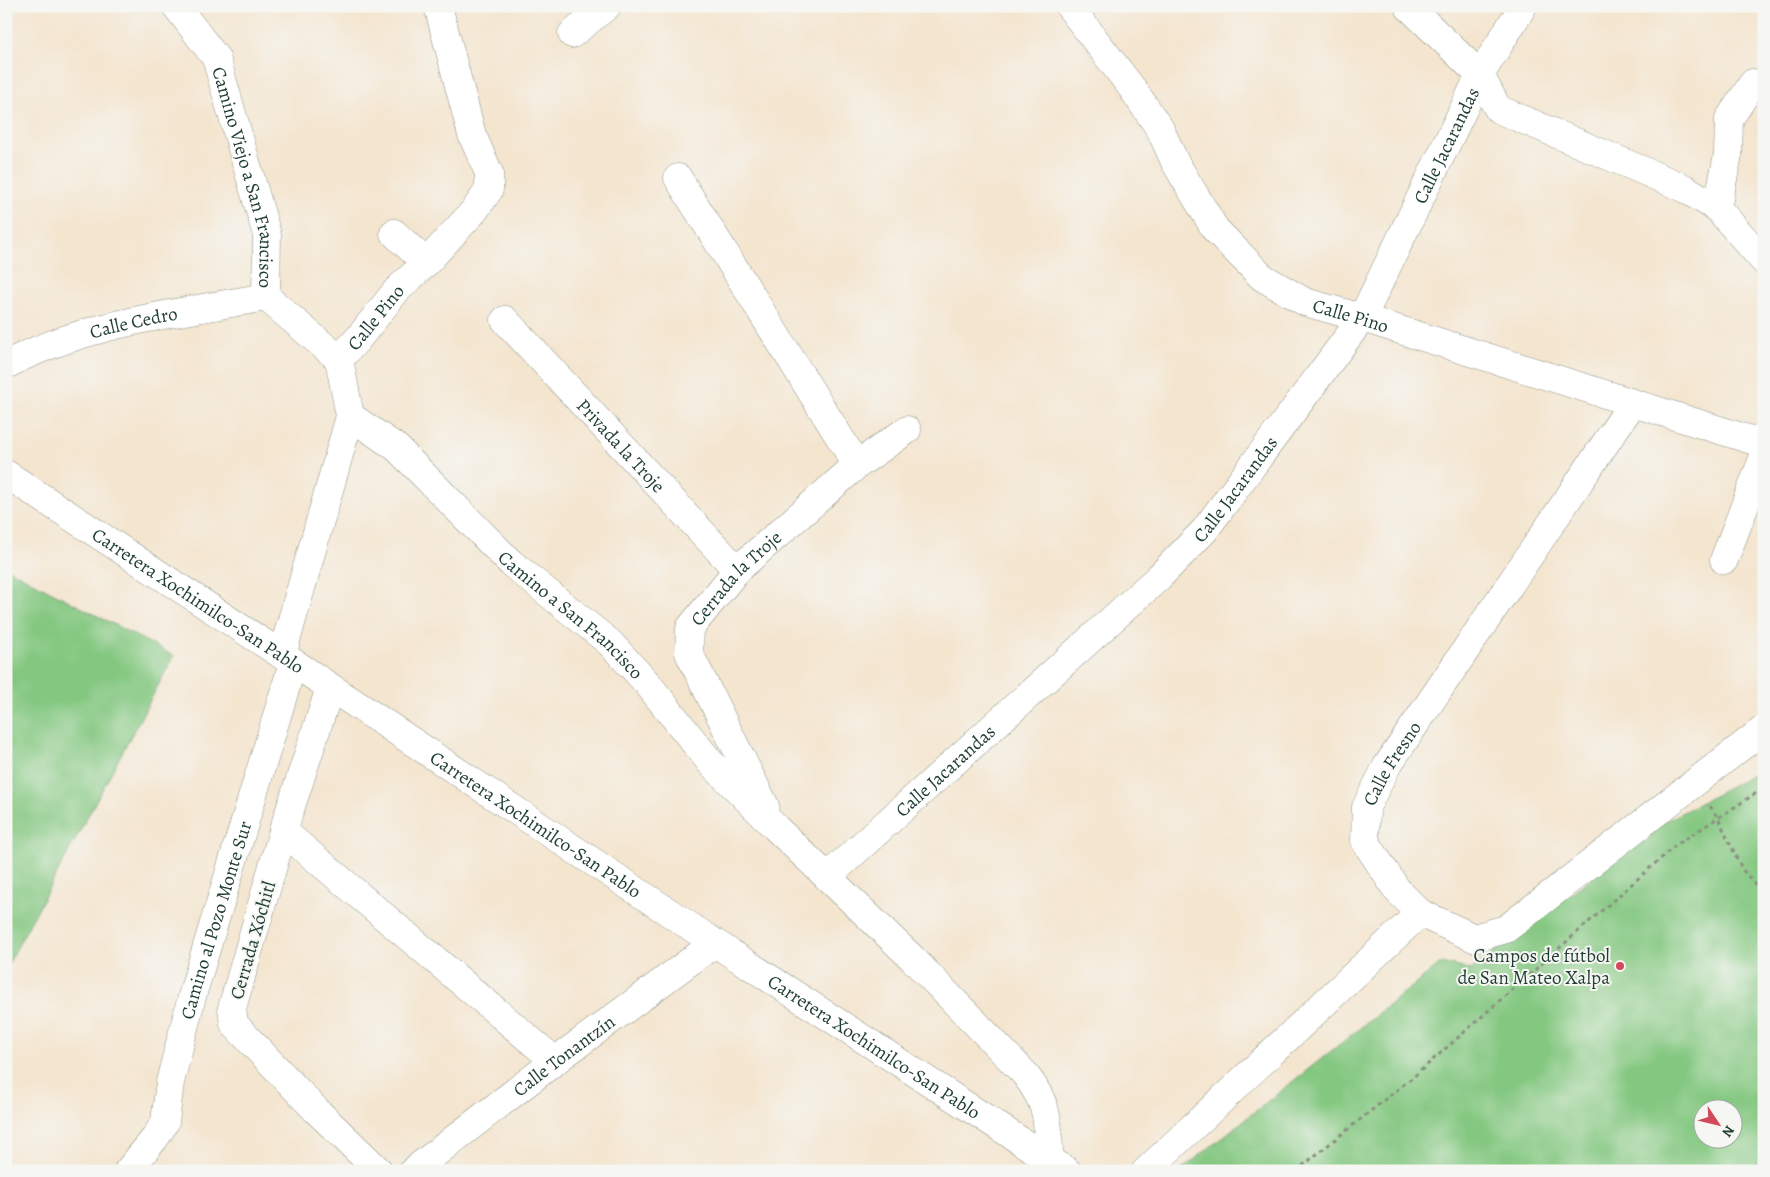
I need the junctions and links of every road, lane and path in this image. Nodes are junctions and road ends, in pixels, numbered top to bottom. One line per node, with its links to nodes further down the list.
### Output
1 (176, 6): 15 (street, Camino Viejo a San Francisco)
2 (438, 6): 14 (street, Calle Pino)
3 (607, 6): 7 (street)
4 (1069, 6): 16 (street, Calle Pino)
5 (1408, 6): 8 (street)
6 (1523, 6): 8 (street, Calle Jacarandas)
7 (572, 34)
8 (1480, 75): 11 (street); 16 (street, Calle Jacarandas)
9 (1753, 82): 11 (street)
10 (678, 178): 25 (street)
11 (1717, 208): 13 (street)
12 (394, 233): 14 (street)
13 (1764, 261)
14 (426, 262): 18 (street, Calle Pino)
15 (266, 297): 18 (street, Camino Viejo a San Francisco); 19 (street, Calle Cedro)
16 (1362, 318): 20 (street, Calle Pino); 37 (street, Calle Jacarandas)
17 (506, 320): 28 (street, Privada la Troje)
18 (339, 359): 21 (street, Calle Pino)
19 (6, 365)
20 (1632, 404): 23 (street, Calle Pino); 39 (street, Calle Fresno)
21 (350, 416): 29 (street, Calle Pino); 35 (street, Camino a San Francisco)
22 (907, 430): 25 (street, Cerrada la Troje)
23 (1764, 444)
24 (1764, 456): 27 (street)
25 (857, 465): 28 (street, Cerrada la Troje)
26 (6, 474): 29 (street, Carretera Xochimilco-San Pablo)
27 (1724, 560)
28 (737, 570): 35 (street, Cerrada la Troje)
29 (288, 659): 30 (street, Carretera Xochimilco-San Pablo); 43 (street, Camino al Pozo Monte Sur)
30 (330, 688): 36 (street, Cerrada Xóchitl); 40 (street, Carretera Xochimilco-San Pablo)
31 (1764, 729): 32 (street)
32 (1693, 783): 34 (path); 39 (street)
33 (1764, 788): 34 (path)
34 (1718, 818): 38 (path); 47 (path)
35 (776, 828): 37 (street, Camino a San Francisco)
36 (282, 831): 41 (street); 44 (street, Cerrada Xóchitl)
37 (827, 877): 42 (street, Camino a San Francisco)
38 (1764, 895)
39 (1420, 913): 46 (street)
40 (715, 942): 41 (street, Calle Tonantzín); 42 (street, Carretera Xochimilco-San Pablo)
41 (555, 1061): 45 (street, Calle Tonantzín)
42 (1058, 1165)
43 (128, 1171)
44 (379, 1171)
45 (413, 1171)
46 (1146, 1171)
47 (1296, 1171)

